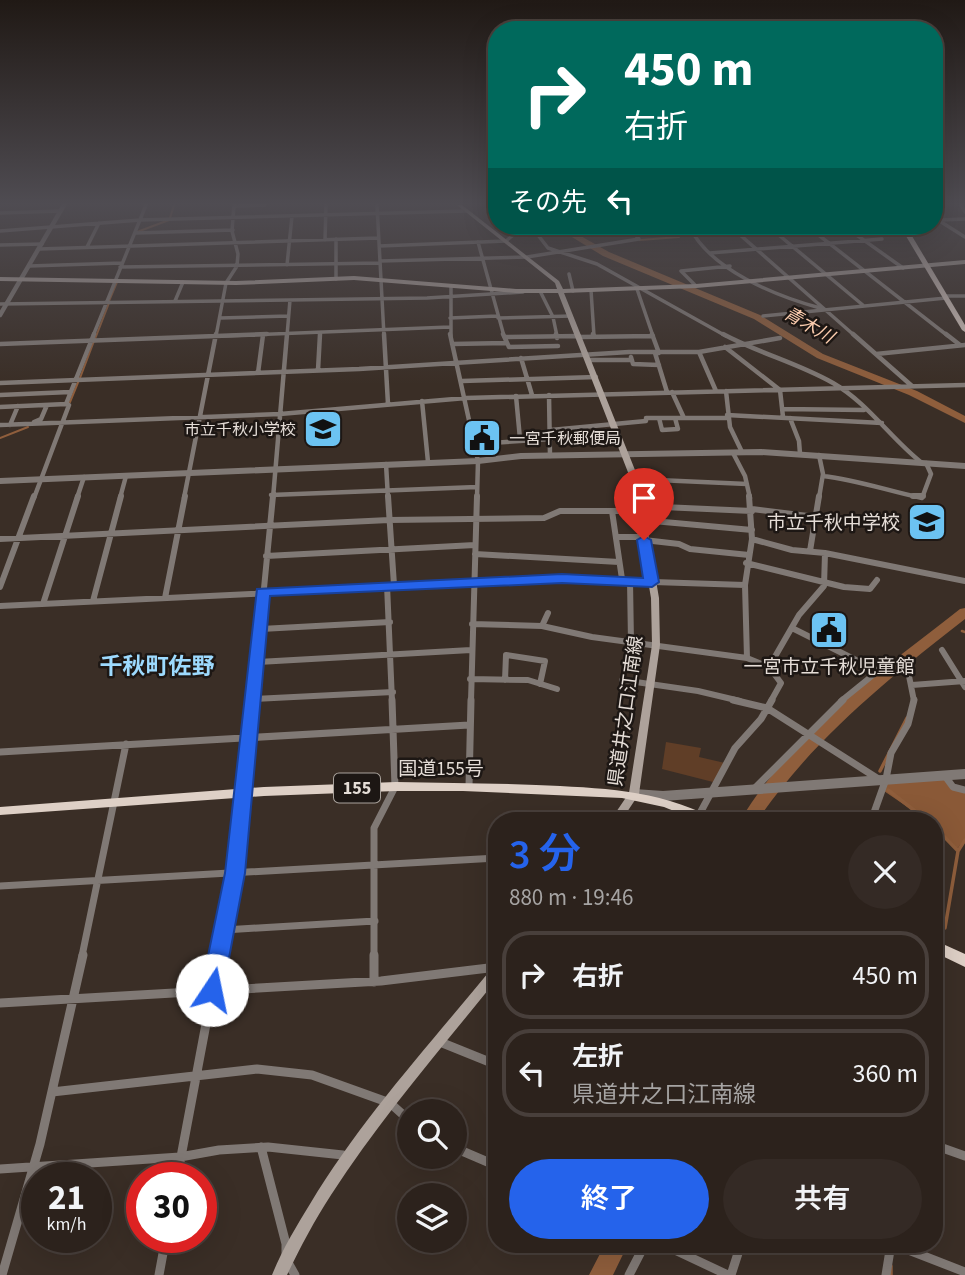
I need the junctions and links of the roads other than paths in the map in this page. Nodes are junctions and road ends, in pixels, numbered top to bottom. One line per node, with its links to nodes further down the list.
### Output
1 (150, 264): 15 (street)
2 (237, 264): 32 (street)
3 (274, 264): 16 (street)
4 (298, 264): 16 (street)
5 (335, 264): 27 (street)
6 (380, 264): 28 (street)
7 (483, 264): 40 (street)
8 (537, 264): 38 (main road, 県道井之口江南線)
9 (598, 264): 35 (street)
10 (774, 264): 24 (street)
11 (814, 264): 23 (street)
12 (854, 264): 21 (street)
13 (898, 264): 20 (street)
14 (941, 264): 19 (main road)
15 (121, 265): 17 (street); 29 (street)
16 (286, 265)
17 (29, 266): 26 (street)
18 (730, 266): 30 (street); 34 (street)
19 (927, 266): 20 (main road); 43 (main road)
20 (903, 268): 21 (main road)
21 (864, 272): 23 (main road); 49 (street)
22 (569, 274): 39 (street)
23 (827, 275): 24 (main road); 52 (street)
24 (789, 278): 30 (main road); 53 (street)
25 (0, 279): 26 (main road)
26 (21, 279): 29 (main road); 51 (street)
27 (336, 279): 28 (main road); 32 (main road)
28 (382, 280): 33 (main road); 44 (street)
29 (115, 281): 31 (main road); 48 (street)
30 (755, 281): 34 (main road); 53 (street)
31 (183, 282): 32 (main road); 47 (street)
32 (226, 283): 45 (street)
33 (451, 286): 40 (main road); 42 (street)
34 (694, 286): 35 (main road)
35 (641, 289): 36 (main road); 71 (street); 78 (street)
36 (591, 290): 39 (main road); 72 (street)
37 (540, 291): 38 (main road); 40 (main road); 59 (street)
38 (561, 291): 39 (main road); 56 (main road, 県道井之口江南線)
39 (573, 291)
40 (490, 292): 42 (street); 58 (street)
41 (965, 296): 43 (street)
42 (450, 297): 44 (street); 61 (street)
43 (946, 297): 49 (street); 64 (main road)
44 (382, 298): 46 (street); 63 (street)
45 (223, 300): 46 (street); 47 (street); 60 (street)
46 (290, 300): 55 (street)
47 (176, 301): 48 (street)
48 (106, 302): 51 (street); 75 (street)
49 (904, 302): 52 (street); 79 (street)
50 (0, 304): 51 (street)
51 (7, 304): 54 (street)
52 (864, 306): 53 (street)
53 (825, 310): 57 (street); 85 (street)
54 (0, 315)
55 (288, 316): 60 (street); 66 (street)
56 (571, 316): 59 (street); 70 (main road, 県道井之口江南線)
57 (763, 316)
58 (497, 317): 59 (street); 61 (street); 74 (street)
59 (554, 317): 69 (street)
60 (220, 318): 68 (street)
61 (450, 318): 62 (street)
62 (450, 327): 63 (street); 77 (street)
63 (384, 330): 65 (street); 92 (street)
64 (965, 330)
65 (320, 333): 66 (street); 93 (street)
66 (286, 334): 67 (street); 94 (street)
67 (262, 335): 68 (street); 95 (street)
68 (216, 336): 75 (street); 96 (street)
69 (557, 336): 70 (street); 74 (street); 80 (street)
70 (579, 336): 72 (street); 88 (main road, 県道井之口江南線)
71 (653, 336): 72 (street); 84 (street)
72 (594, 337)
73 (780, 338): 78 (street)
74 (506, 340): 77 (street); 80 (street)
75 (90, 341): 76 (street); 99 (street)
76 (0, 344)
77 (452, 344): 90 (street)
78 (741, 344): 81 (street); 104 (street)
79 (963, 345): 85 (street)
80 (558, 346): 86 (street)
81 (725, 347): 83 (street); 105 (street)
82 (629, 352): 84 (street); 88 (street); 89 (street)
83 (699, 352): 84 (street); 106 (street)
84 (657, 353): 91 (street)
85 (876, 354): 103 (street)
86 (561, 357): 87 (street); 88 (street)
87 (521, 358): 90 (street); 98 (street)
88 (588, 358): 89 (street); 97 (main road, 県道井之口江南線)
89 (631, 360): 91 (street)
90 (458, 363): 92 (street); 100 (street)
91 (659, 365): 109 (street)
92 (386, 367): 93 (street); 118 (street)
93 (318, 370): 94 (street)
94 (284, 372): 95 (street); 124 (street)
95 (258, 373): 96 (street)
96 (209, 374): 99 (street); 126 (street)
97 (596, 377): 98 (street); 110 (main road, 県道井之口江南線)
98 (527, 379): 100 (street); 112 (street)
99 (75, 380): 101 (street); 108 (street)
100 (463, 381): 115 (street)
101 (1, 384)
102 (965, 385): 103 (street)
103 (912, 386): 104 (street)
104 (841, 388): 105 (street); 123 (street)
105 (780, 390): 107 (street); 122 (street)
106 (716, 391): 107 (street); 109 (street)
107 (726, 391): 125 (street)
108 (71, 392): 111 (street); 117 (street)
109 (670, 392): 110 (street); 129 (street)
110 (602, 393): 113 (street); 134 (main road, 県道井之口江南線)
111 (0, 395)
112 (532, 395): 113 (street); 114 (street)
113 (549, 395): 137 (street)
114 (516, 396): 115 (street); 138 (street)
115 (467, 398): 116 (street); 140 (street)
116 (422, 401): 118 (street); 148 (street)
117 (66, 404): 119 (street); 131 (street)
118 (388, 404): 124 (street)
119 (47, 405): 120 (street); 133 (street)
120 (18, 406): 121 (street); 136 (street)
121 (0, 407)
122 (782, 409): 123 (street); 130 (street)
123 (866, 410): 132 (street)
124 (280, 414): 126 (street); 152 (street)
125 (727, 416): 129 (street); 130 (street); 141 (street)
126 (200, 417): 131 (street); 153 (street)
127 (659, 418): 128 (street); 128 (street); 134 (street)
128 (675, 418): 129 (street)
129 (684, 418)
130 (786, 418): 132 (street); 143 (street)
131 (63, 422): 133 (street); 157 (street)
132 (882, 423): 149 (street)
133 (30, 424): 136 (street)
134 (615, 424): 137 (street); 146 (main road, 県道井之口江南線)
135 (0, 425): 136 (street)
136 (10, 425)
137 (551, 430): 139 (street)
138 (520, 439): 139 (street); 140 (street)
139 (551, 439): 145 (street)
140 (475, 444): 147 (street)
141 (742, 452): 142 (street); 143 (street)
142 (733, 453): 146 (street); 160 (street)
143 (800, 454): 144 (street)
144 (819, 455): 149 (street); 155 (street)
145 (550, 456): 146 (street); 147 (street)
146 (628, 457): 158 (main road, 県道井之口江南線)
147 (478, 461): 148 (street); 161 (street)
148 (428, 462): 150 (street)
149 (924, 463): 151 (street); 155 (street)
150 (386, 464): 152 (street); 162 (street)
151 (965, 466)
152 (274, 468): 153 (street); 163 (street)
153 (189, 472): 154 (street); 171 (street)
154 (126, 476): 156 (street); 173 (street)
155 (823, 476): 167 (street)
156 (84, 477): 157 (street); 174 (street)
157 (41, 479): 159 (street); 176 (street)
158 (635, 479): 160 (street); 166 (main road, 県道井之口江南線)
159 (0, 481)
160 (747, 484): 164 (street)
161 (477, 486): 162 (street); 169 (street)
162 (387, 491): 163 (street); 168 (street)
163 (271, 495): 170 (street)
164 (752, 510): 166 (street); 167 (street); 172 (street)
165 (612, 511): 166 (street); 169 (street); 175 (street)
166 (641, 512): 172 (street); 178 (main road, 県道井之口江南線)
167 (816, 517): 182 (street)
168 (389, 520): 169 (street); 170 (street); 181 (street)
169 (476, 520): 180 (street)
170 (269, 526): 171 (street); 186 (street)
171 (177, 530): 173 (street); 199 (street)
172 (752, 530): 179 (street)
173 (111, 533): 174 (street); 200 (street)
174 (65, 535): 176 (street); 201 (street)
175 (615, 537): 178 (street); 187 (street)
176 (19, 538): 177 (street); 197 (street)
177 (0, 539)
178 (644, 539): 185 (street); 193 (main road, 県道井之口江南線)
179 (751, 539): 182 (street); 185 (street)
180 (475, 545): 181 (street); 184 (street)
181 (391, 549): 186 (street); 195 (street)
182 (810, 551): 183 (street)
183 (825, 553): 191 (street); 194 (street)
184 (475, 554): 187 (street); 192 (street)
185 (749, 555): 188 (street)
186 (266, 556): 198 (street)
187 (619, 562): 189 (street)
188 (747, 563): 194 (street); 196 (street)
189 (626, 580): 192 (street); 193 (street); 209 (street)
190 (877, 580): 194 (street)
191 (965, 581)
192 (474, 582): 195 (street); 205 (street)
193 (652, 582): 196 (street); 210 (main road, 県道井之口江南線)
194 (824, 582): 207 (street)
195 (391, 585): 198 (street); 204 (street)
196 (745, 585): 214 (street)
197 (0, 587)
198 (263, 592): 199 (street); 208 (street)
199 (165, 598): 200 (street)
200 (93, 601): 201 (street)
201 (43, 604): 202 (street)
202 (0, 606)
203 (548, 613): 206 (street)
204 (390, 622): 208 (street); 213 (street)
205 (472, 624): 206 (street); 211 (street)
206 (542, 626): 209 (street)
207 (792, 628): 216 (street); 231 (street)
208 (261, 629): 215 (street)
209 (631, 642): 210 (street)
210 (656, 645): 214 (street); 223 (main road, 県道井之口江南線)
211 (471, 650): 213 (street); 218 (street)
212 (942, 650): 221 (street)
213 (391, 654): 215 (street); 226 (street)
214 (747, 658): 216 (street)
215 (258, 662): 227 (street)
216 (769, 667): 228 (street)
217 (909, 676): 224 (street)
218 (470, 679): 219 (street); 229 (street)
219 (505, 680): 222 (street); 222 (street)
220 (622, 680): 223 (street)
221 (964, 683): 224 (street)
222 (540, 684): 225 (street)
223 (649, 684): 228 (street); 244 (main road, 県道井之口江南線)
224 (912, 685): 237 (street)
225 (557, 689)
226 (393, 692): 227 (street); 230 (street)
227 (254, 699): 232 (street)
228 (767, 708): 231 (street); 242 (street)
229 (469, 725): 230 (street); 238 (street)
230 (395, 730): 232 (street); 239 (street)
231 (807, 734): 237 (street); 240 (street)
232 (249, 737): 233 (street); 243 (street)
233 (126, 744): 234 (street); 245 (street)
234 (0, 752)
235 (965, 775): 236 (street)
236 (945, 776): 237 (street); 241 (street)
237 (883, 780): 240 (street); 250 (street)
238 (469, 786): 239 (highway, 国道155号 / 155); 244 (highway, 国道155号 / 155)
239 (396, 787): 243 (highway, 国道155号 / 155); 252 (street)
240 (758, 788): 242 (street)
241 (965, 790)
242 (712, 791): 244 (street); 249 (street)
243 (243, 792): 245 (highway, 国道155号 / 155); 253 (street)
244 (634, 794): 247 (main road, 県道井之口江南線); 248 (highway, 国道155号 / 155)
245 (113, 802): 246 (highway, 国道155号 / 155); 254 (street)
246 (0, 811)
247 (621, 812)
248 (690, 812)
249 (707, 812)
250 (874, 812)
251 (488, 859): 252 (street)
252 (374, 865): 253 (street); 256 (street)
253 (235, 873): 254 (street); 257 (street)
254 (97, 880): 255 (street); 266 (street)
255 (0, 886)
256 (375, 921): 257 (street); 264 (street)
257 (224, 930): 265 (street)
258 (943, 948): 260 (street)
259 (943, 950): 261 (highway)
260 (965, 956)
261 (965, 961)
262 (488, 970): 264 (street)
263 (488, 981): 268 (main road)
264 (374, 982): 265 (street)
265 (212, 990): 266 (street); 270 (street)
266 (71, 999): 267 (street); 271 (street)
267 (0, 1003)
268 (440, 1042): 269 (street); 272 (main road)
269 (488, 1061)
270 (195, 1078): 271 (street); 272 (street); 278 (street)
271 (52, 1092): 280 (street)
272 (390, 1103): 273 (street); 279 (main road)
273 (397, 1109)
274 (261, 1147): 278 (street); 279 (street); 293 (street)
275 (943, 1148): 277 (street)
276 (467, 1153): 283 (street)
277 (965, 1156)
278 (180, 1157): 281 (street); 282 (street)
279 (345, 1158): 293 (main road)
280 (34, 1162)
281 (106, 1162)
282 (179, 1162)
283 (488, 1162)
284 (21, 1168): 285 (street)
285 (0, 1169)
286 (21, 1217): 295 (street)
287 (163, 1253): 296 (street)
288 (640, 1253): 299 (street)
289 (681, 1253): 300 (street)
290 (738, 1253): 300 (street)
291 (890, 1253): 301 (street)
292 (915, 1253): 294 (street)
293 (286, 1259): 297 (main road); 298 (street)
294 (965, 1272)
295 (2, 1275)
296 (159, 1275)
297 (279, 1275)
298 (295, 1275)
299 (629, 1275)
300 (729, 1275)
301 (886, 1275)

